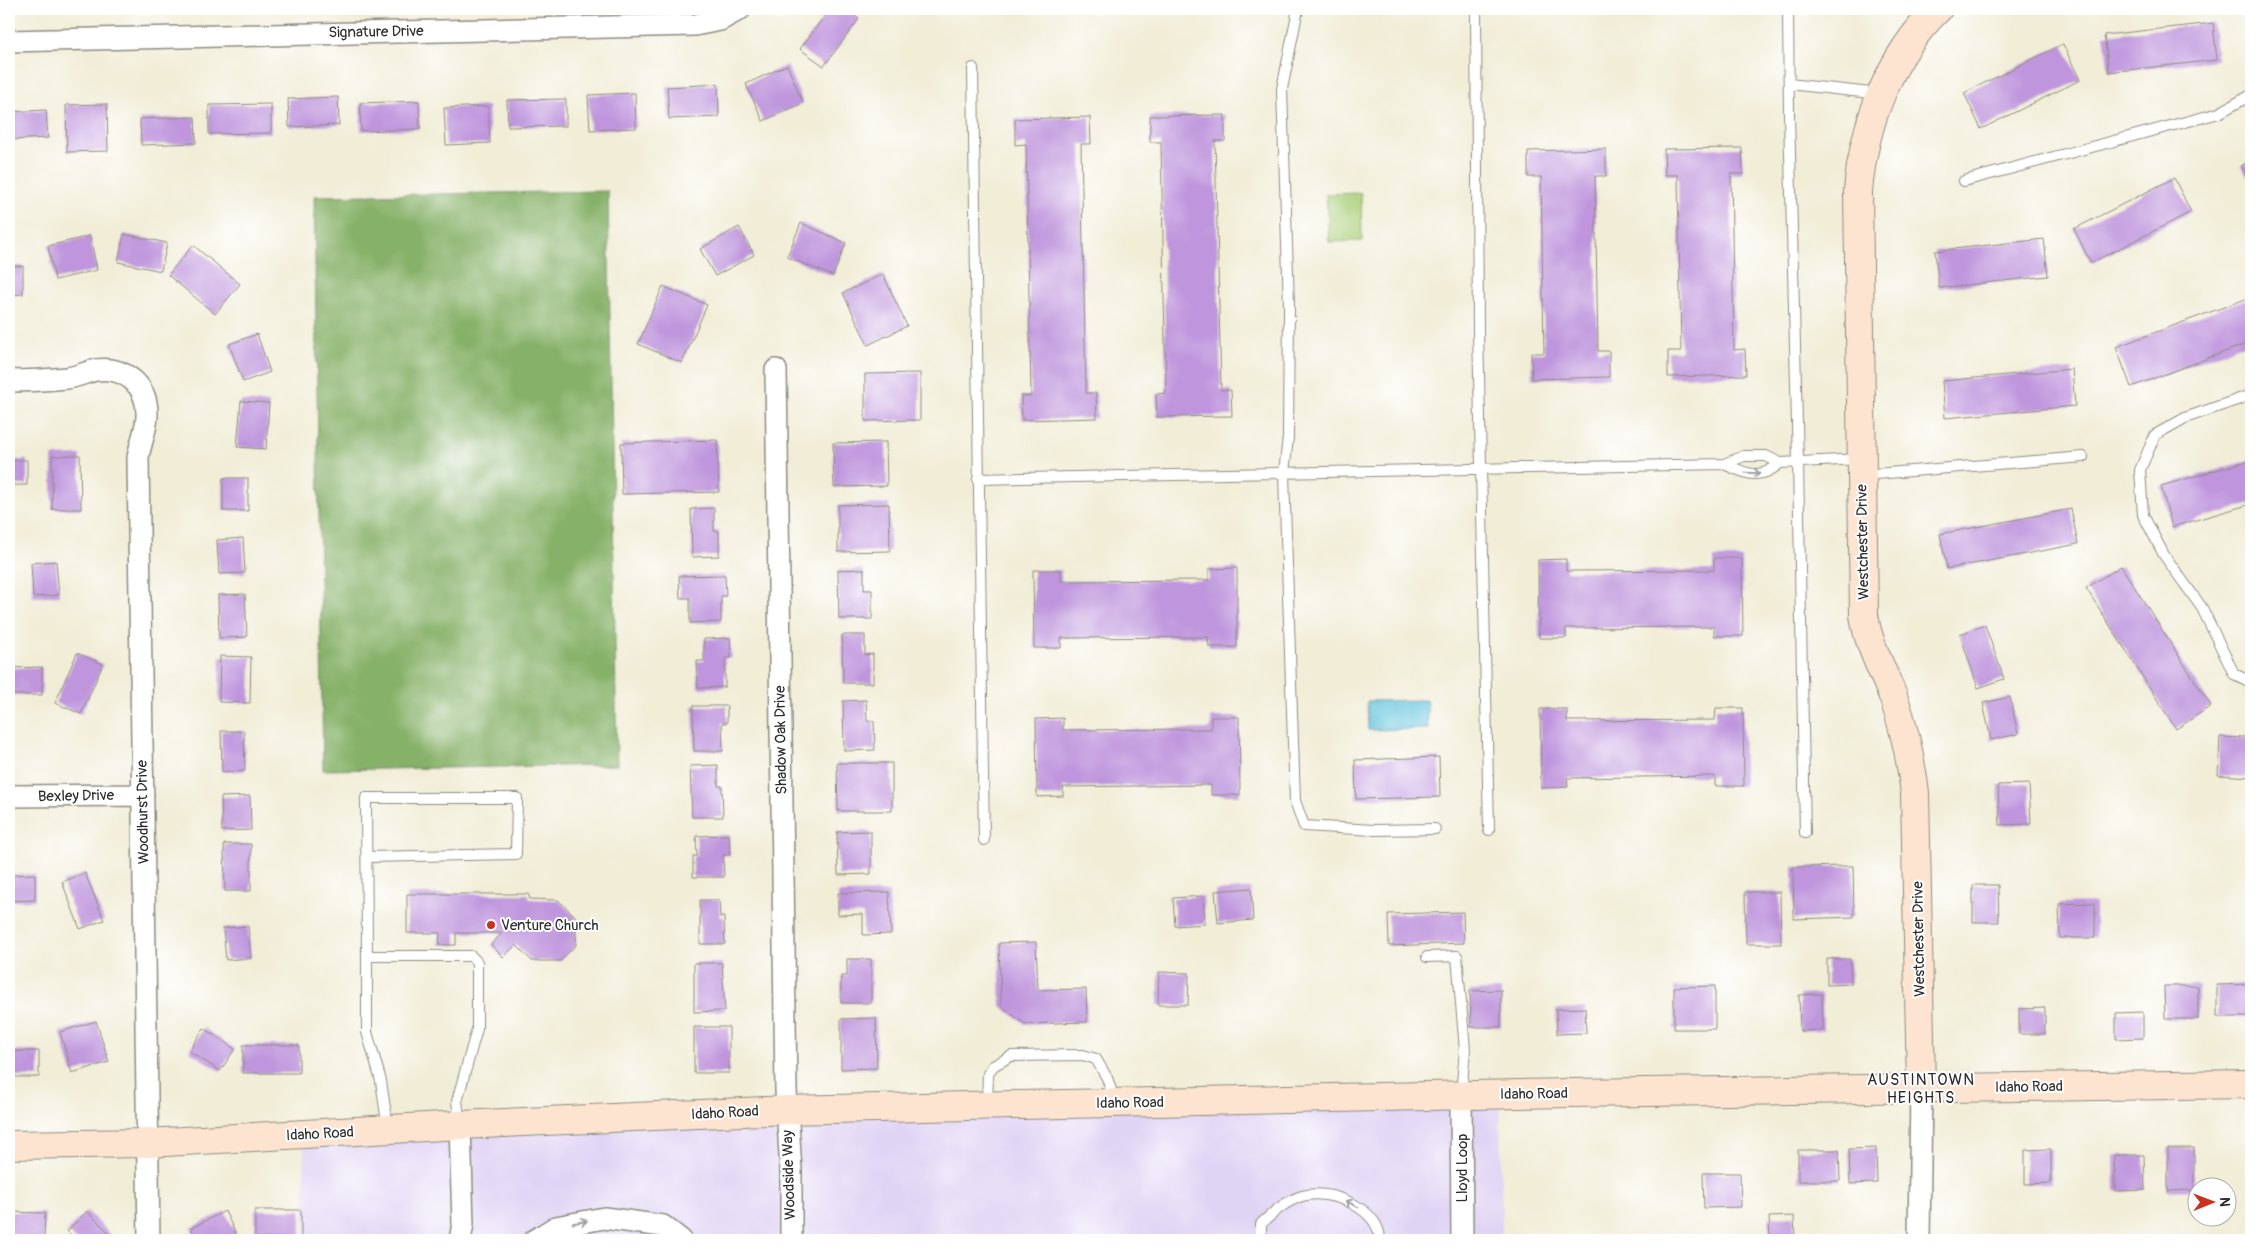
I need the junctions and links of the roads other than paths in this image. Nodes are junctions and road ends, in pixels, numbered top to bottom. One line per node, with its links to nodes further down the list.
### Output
1 (740, 9): 6 (street, Signature Drive)
2 (1298, 9): 21 (lane)
3 (1476, 9): 20 (lane)
4 (1788, 9): 8 (lane)
5 (1938, 9): 9 (street, Westchester Drive)
6 (9, 41)
7 (973, 68): 22 (lane)
8 (1789, 84): 9 (lane); 16 (lane)
9 (1881, 94): 19 (street, Westchester Drive)
10 (2251, 95): 11 (lane)
11 (1964, 181)
12 (776, 370): 38 (street, Shadow Oak Drive)
13 (9, 381): 24 (street, Woodhurst Drive)
14 (2251, 394): 23 (lane)
15 (2083, 456): 19 (lane)
16 (1798, 462): 17 (lane); 19 (lane); 28 (lane)
17 (1780, 463): 18 (lane); 18 (lane, one-way to 17)
18 (1724, 464): 20 (lane)
19 (1862, 467): 34 (street, Westchester Drive)
20 (1481, 469): 21 (lane); 27 (lane)
21 (1284, 473): 22 (lane); 26 (lane)
22 (978, 479): 29 (lane)
23 (2251, 682)
24 (142, 795): 25 (street, Bexley Drive); 41 (street, Woodhurst Drive)
25 (9, 796)
26 (1435, 829)
27 (1489, 830)
28 (1805, 833)
29 (984, 840)
30 (366, 857): 30 (lane); 31 (lane)
31 (367, 956): 39 (lane); 40 (lane)
32 (1427, 957): 35 (lane)
33 (2251, 1084): 34 (street, Idaho Road)
34 (1921, 1088): 35 (street, Idaho Road); 51 (street)
35 (1461, 1096): 36 (street, Idaho Road); 50 (street, Lloyd Loop)
36 (1116, 1103): 37 (street, Idaho Road); 37 (lane)
37 (987, 1106): 38 (street, Idaho Road)
38 (787, 1110): 39 (street, Idaho Road); 47 (street, Woodside Way)
39 (460, 1125): 40 (street, Idaho Road); 44 (street)
40 (388, 1130): 41 (street, Idaho Road)
41 (148, 1143): 42 (street, Idaho Road); 43 (street, Woodhurst Drive)
42 (9, 1146)
43 (149, 1240)
44 (460, 1240)
45 (535, 1240): 46 (street, one-way to 46)
46 (681, 1240)
47 (791, 1240)
48 (1261, 1240): 49 (lane, one-way to 48)
49 (1380, 1240)
50 (1462, 1240)
51 (1919, 1240)

